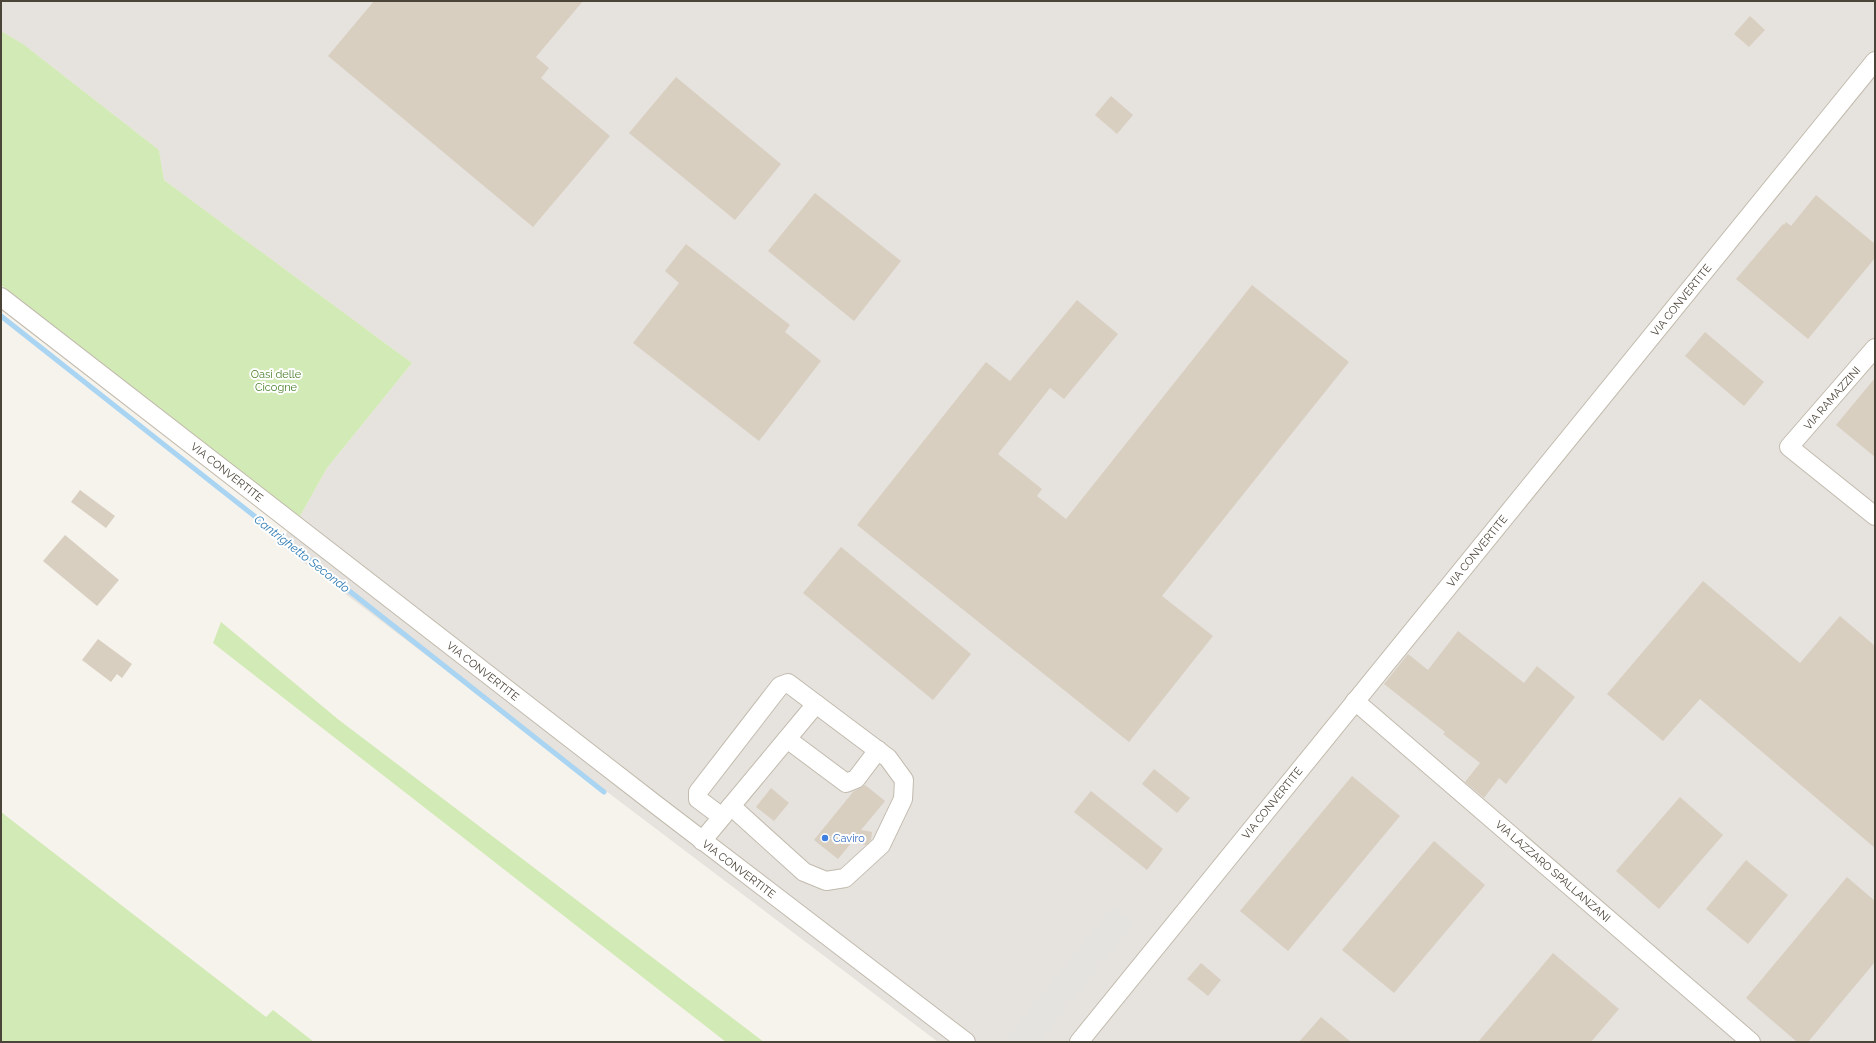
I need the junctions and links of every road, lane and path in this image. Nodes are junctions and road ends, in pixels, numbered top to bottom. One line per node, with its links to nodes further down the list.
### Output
1 (1875, 61): 5 (street, VIA CONVERTITE)
2 (1, 297): 10 (street, VIA CONVERTITE)
3 (1875, 348): 4 (street, VIA RAMAZZINI)
4 (1875, 516)
5 (1355, 701): 12 (street, VIA CONVERTITE); 13 (street, VIA LAZZARO SPALLANZANI)
6 (816, 704): 7 (street); 8 (street); 9 (street)
7 (787, 738): 8 (street); 9 (street)
8 (878, 750): 9 (street)
9 (727, 811): 10 (street)
10 (702, 841): 11 (street, VIA CONVERTITE)
11 (966, 1042)
12 (1078, 1042)
13 (1751, 1042)

